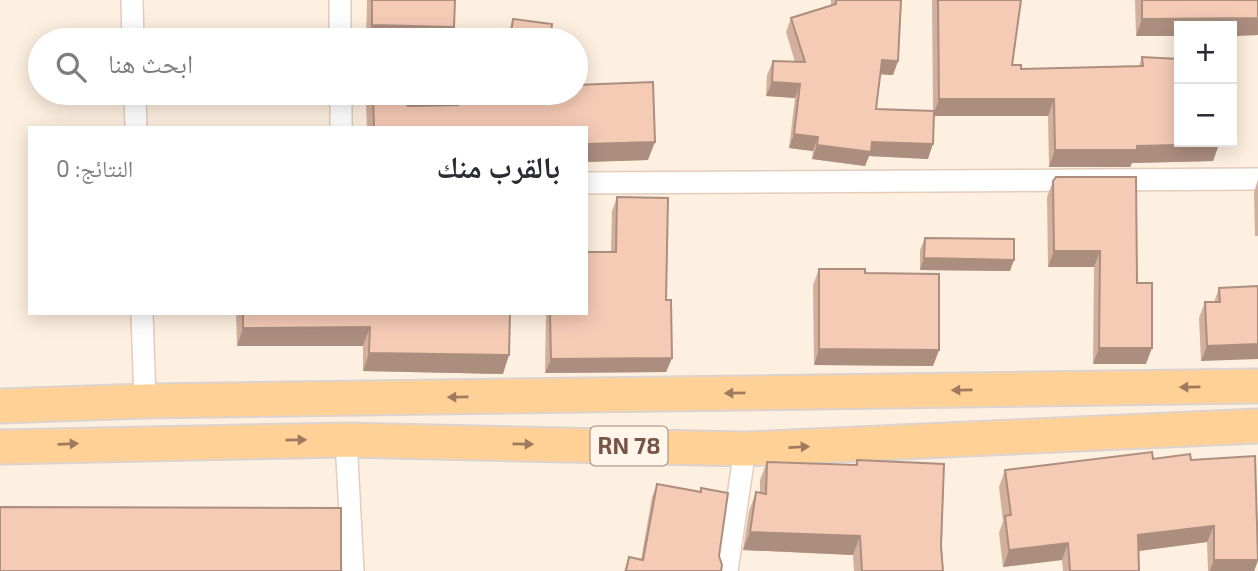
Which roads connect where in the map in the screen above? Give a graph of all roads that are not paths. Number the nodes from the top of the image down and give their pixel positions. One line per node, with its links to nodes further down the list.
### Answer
1 (132, 0): 3 (street)
2 (340, 0): 4 (street)
3 (133, 28)
4 (340, 28)
5 (135, 105): 7 (street)
6 (341, 105): 8 (street)
7 (136, 126)
8 (341, 126)
9 (1258, 179): 10 (street)
10 (588, 183)
11 (142, 315): 13 (street)
12 (1258, 386): 13 (main road, RN 78, one-way to 13)
13 (145, 401): 14 (main road, RN 78)
14 (0, 406)
15 (1258, 426): 18 (main road, RN 78, one-way to 15)
16 (346, 440): 17 (main road, RN 78, one-way to 16); 18 (main road, RN 78, one-way to 18); 19 (street)
17 (0, 447)
18 (745, 449): 20 (street)
19 (353, 571)
20 (727, 571)

